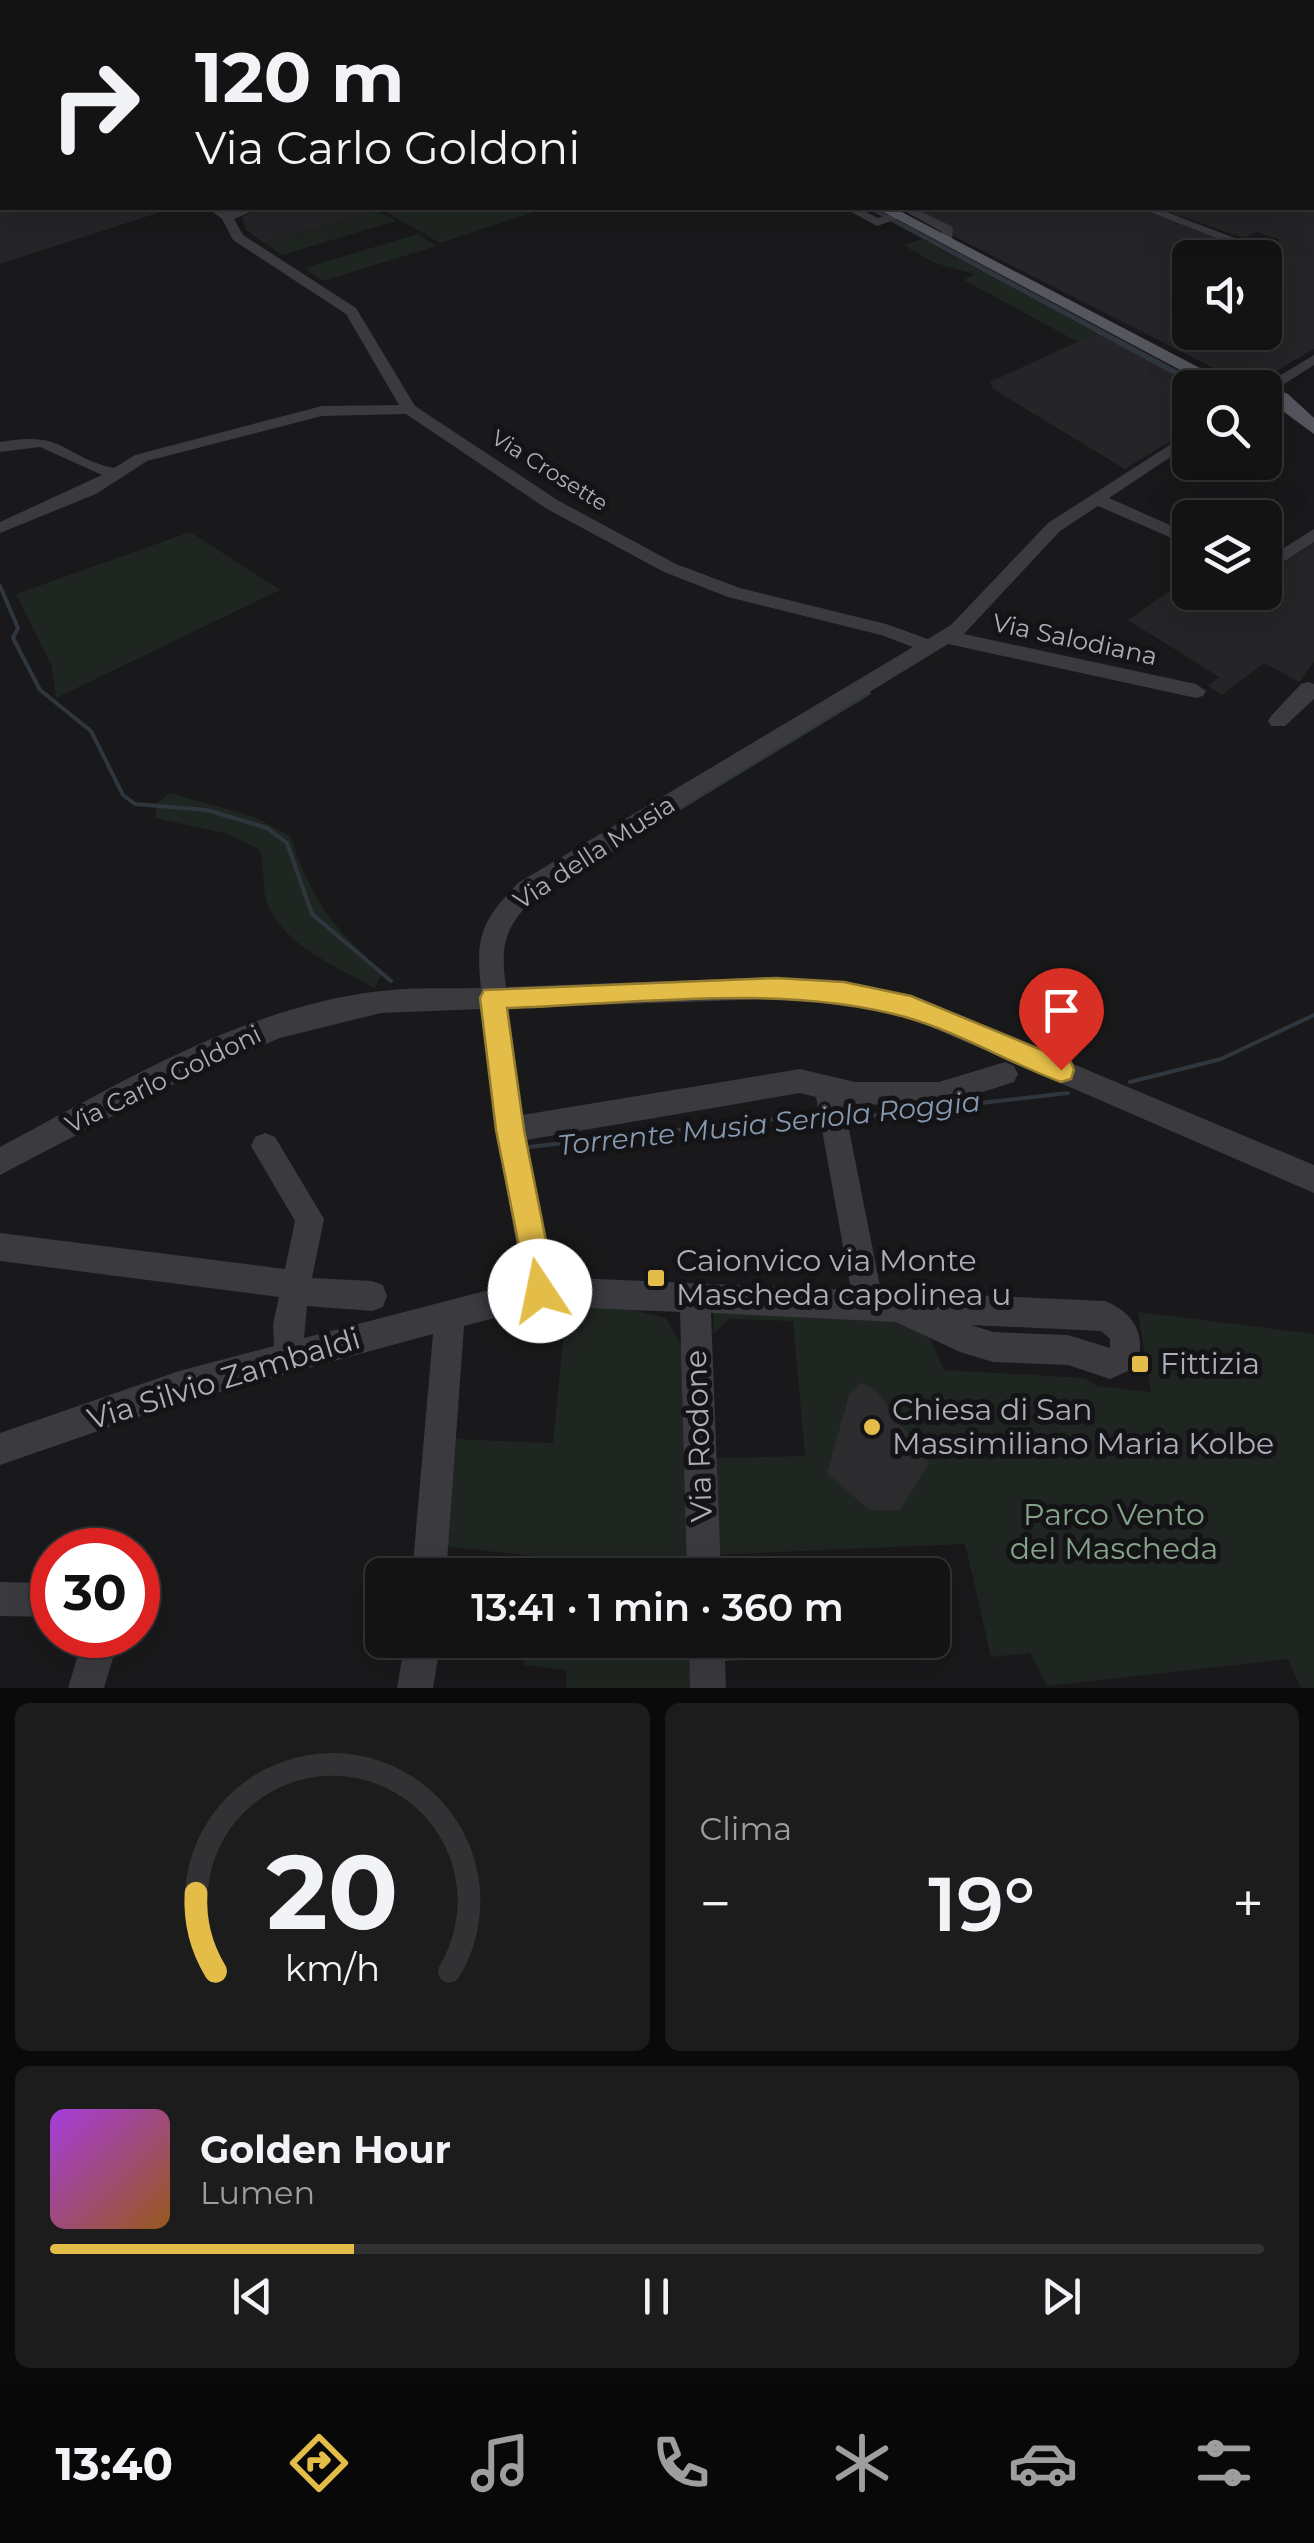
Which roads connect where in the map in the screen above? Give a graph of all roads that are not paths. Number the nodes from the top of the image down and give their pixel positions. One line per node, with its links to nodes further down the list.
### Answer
1 (864, 210): 4 (street)
2 (1151, 210): 5 (street)
3 (220, 212): 9 (street, Via Crosette)
4 (893, 214): 7 (main road)
5 (1233, 240)
6 (1314, 358): 8 (street)
7 (1195, 370)
8 (1282, 379)
9 (409, 409): 14 (street); 20 (street, Via Crosette)
10 (1282, 412): 11 (main road)
11 (1314, 431)
12 (0, 446): 14 (street)
13 (1172, 449): 15 (street, Via della Musia)
14 (114, 473): 16 (street)
15 (1096, 498): 17 (street); 20 (street, Via della Musia)
16 (0, 528)
17 (1172, 533)
18 (1314, 534): 19 (street)
19 (1282, 556)
20 (935, 641): 21 (street, Via Salodiana); 24 (street, Via della Musia)
21 (1196, 691)
22 (1311, 691): 23 (street)
23 (1278, 721)
24 (493, 998): 27 (street, Via della Musia); 29 (street, Via Carlo Goldoni); 30 (street, Via Carlo Goldoni)
25 (1005, 1074): 26 (street)
26 (828, 1090): 27 (street); 36 (street)
27 (510, 1130): 33 (street, Via della Musia)
28 (265, 1146): 32 (street)
29 (0, 1162)
30 (1314, 1180)
31 (0, 1247): 32 (street)
32 (296, 1288): 34 (street); 38 (street)
33 (540, 1291): 35 (street); 37 (street)
34 (372, 1296)
35 (695, 1297): 36 (street); 41 (street, Via Rodone)
36 (884, 1306): 36 (street)
37 (450, 1315): 38 (street, Via Silvio Zambaldi); 40 (street)
38 (290, 1356): 39 (street, Via Silvio Zambaldi)
39 (0, 1448)
40 (430, 1558)
41 (703, 1558)
42 (0, 1599): 43 (street)
43 (30, 1600)
44 (95, 1658): 47 (street)
45 (421, 1658): 48 (street)
46 (707, 1658): 49 (street)
47 (86, 1688)
48 (415, 1688)
49 (708, 1688)

